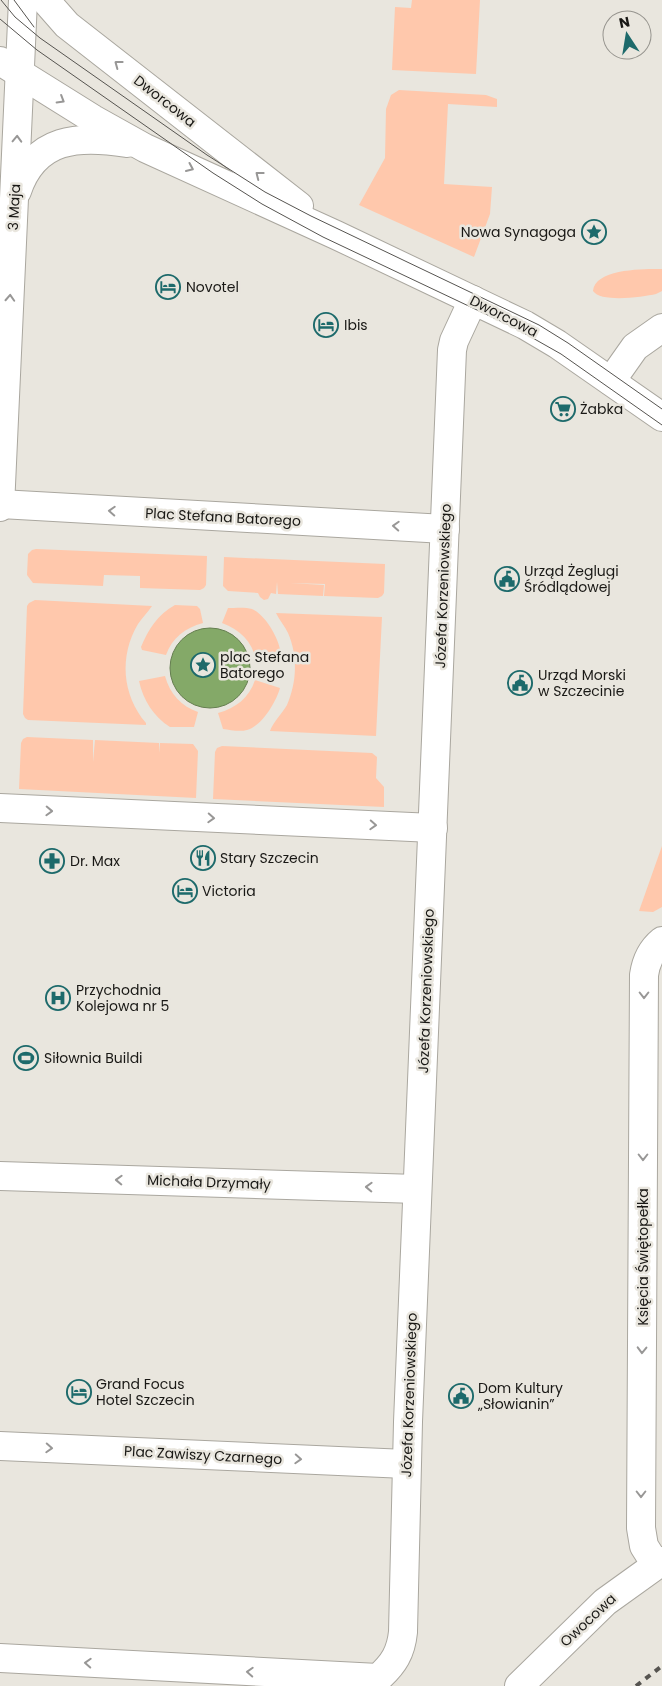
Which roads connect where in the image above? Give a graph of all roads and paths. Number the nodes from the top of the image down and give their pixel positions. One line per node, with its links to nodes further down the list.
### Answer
1 (23, 0): 3 (street, 3 Maja)
2 (45, 0): 6 (street, Dworcowa, one-way to 2)
3 (10, 68): 4 (street, Dworcowa, one-way to 4); 5 (street, 3 Maja, one-way to 3)
4 (146, 148): 5 (street); 6 (street, Dworcowa, one-way to 6)
5 (14, 205): 11 (street, 3 Maja, one-way to 5)
6 (336, 235): 7 (street, Dworcowa)
7 (473, 300): 9 (street, Dworcowa); 12 (street, Józefa Korzeniowskiego)
8 (662, 328): 9 (street)
9 (611, 381): 10 (street, Dworcowa)
10 (662, 417)
11 (0, 505): 12 (street, Plac Stefana Batorego, one-way to 11)
12 (445, 529): 14 (street, Józefa Korzeniowskiego)
13 (0, 808): 14 (street, one-way to 14)
14 (433, 828): 17 (street, Józefa Korzeniowskiego)
15 (658, 944): 20 (street, Księcia Świętopełka, one-way to 20)
16 (0, 1176): 17 (street, Michała Drzymały, one-way to 16)
17 (417, 1189): 19 (street, Józefa Korzeniowskiego)
18 (0, 1446): 19 (street, Plac Zawiszy Czarnego, one-way to 19)
19 (406, 1464): 22 (street, Józefa Korzeniowskiego)
20 (659, 1563): 23 (street, Owocowa)
21 (0, 1658): 22 (street, one-way to 21)
22 (299, 1680)
23 (519, 1686)

